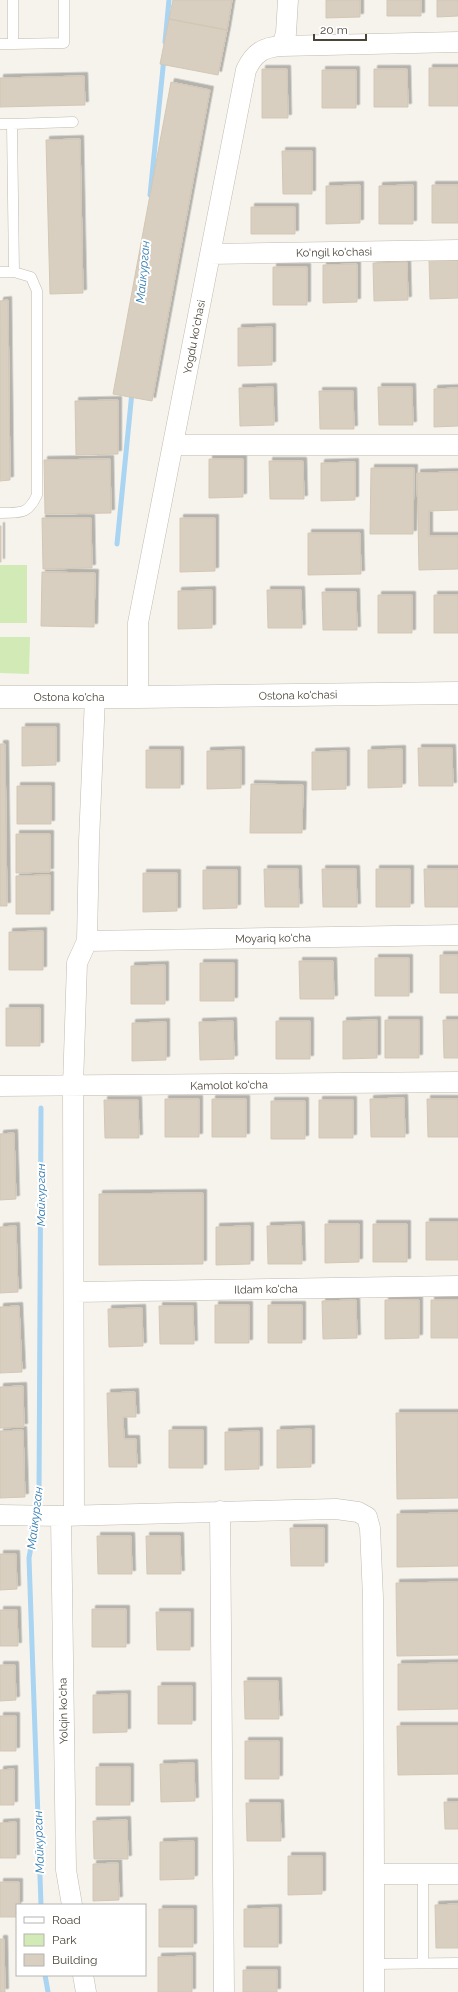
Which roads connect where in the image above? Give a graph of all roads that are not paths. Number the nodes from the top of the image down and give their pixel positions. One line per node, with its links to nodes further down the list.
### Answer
1 (13, 0): 6 (lane)
2 (64, 0): 6 (lane)
3 (288, 0): 7 (street)
4 (458, 42): 7 (street, Yogdu ko'chasi)
5 (0, 44): 6 (lane)
6 (13, 44)
7 (282, 46): 12 (street, Yogdu ko'chasi)
8 (73, 122): 10 (lane)
9 (0, 124): 10 (lane)
10 (12, 124): 14 (lane)
11 (458, 250): 12 (street, Ko'ngil ko'chasi)
12 (210, 254): 15 (street, Yogdu ko'chasi)
13 (0, 272): 14 (lane)
14 (14, 272): 17 (lane)
15 (174, 444): 16 (street); 21 (street, Yogdu ko'chasi)
16 (458, 445)
17 (0, 513)
18 (458, 693): 21 (street, Ostona ko'chasi)
19 (0, 696): 20 (street, Ostona ko'cha)
20 (95, 697): 21 (street, Ostona ko'cha); 23 (street)
21 (138, 697)
22 (458, 935): 23 (street, Moyariq ko'cha)
23 (88, 941): 26 (street, Yolqin ko'cha)
24 (458, 1082): 26 (street, Kamolot ko'cha)
25 (0, 1086): 26 (street, Kamolot ko'cha)
26 (68, 1086): 28 (street, Yolqin ko'cha)
27 (458, 1286): 28 (street, Ildam ko'cha)
28 (75, 1292): 31 (street, Yolqin ko'cha)
29 (220, 1511): 31 (street); 32 (street); 41 (street)
30 (7, 1515): 31 (street)
31 (67, 1516): 35 (street, Yolqin ko'cha)
32 (374, 1874): 33 (street); 38 (street)
33 (423, 1874): 34 (street); 36 (lane)
34 (458, 1874)
35 (72, 1904)
36 (423, 1963): 37 (lane); 38 (lane)
37 (458, 1963)
38 (374, 1964): 42 (street)
39 (83, 1976): 40 (street)
40 (86, 1992)
41 (224, 1992)
42 (374, 1992)

